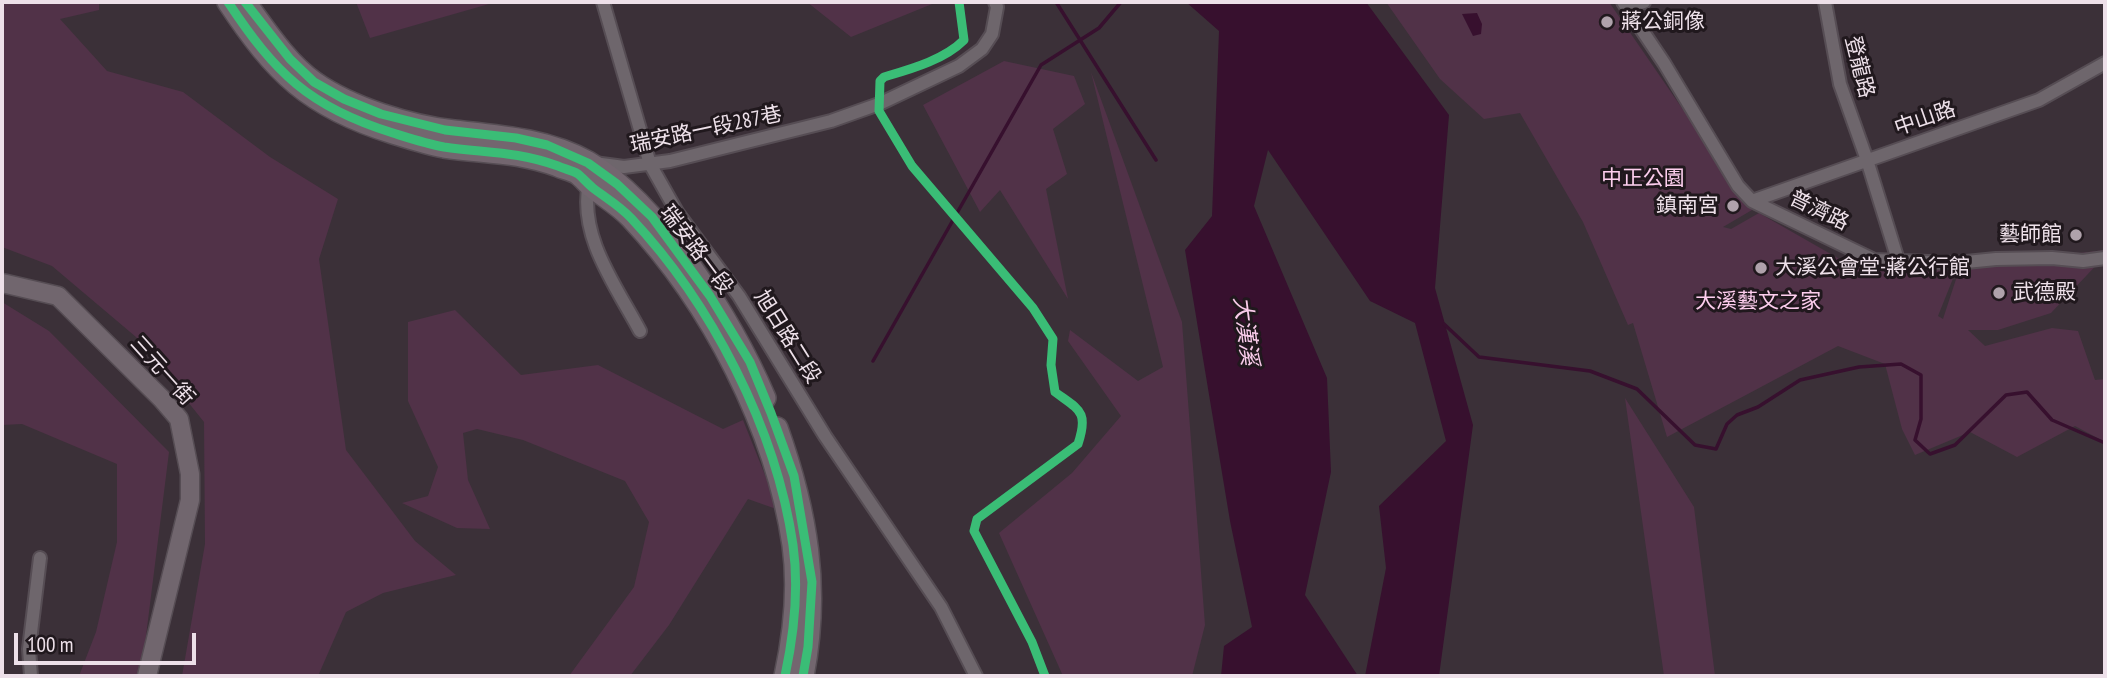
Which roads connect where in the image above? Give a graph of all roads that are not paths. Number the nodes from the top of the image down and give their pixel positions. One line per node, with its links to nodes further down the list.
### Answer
1 (228, 2): 11 (main road, 瑞安路一段)
2 (245, 2): 11 (main road, 瑞安路一段)
3 (603, 2): 10 (street, 旭日路二段)
4 (995, 2): 10 (street, 瑞安路一段287巷)
5 (1644, 2): 7 (street)
6 (1825, 2): 9 (street, 登龍路)
7 (1624, 4): 12 (street, 普濟路)
8 (2105, 63): 9 (street, 中山路)
9 (1867, 160): 12 (street, 中山路); 14 (street, 登龍路)
10 (650, 164): 11 (street, 瑞安路一段287巷); 16 (street, 旭日路二段)
11 (593, 173): 17 (main road, 瑞安路一段); 18 (street)
12 (1752, 201): 14 (street, 普濟路)
13 (2105, 258): 14 (street, 普濟路)
14 (1898, 260)
15 (2, 282): 21 (street, 三元一街)
16 (730, 283): 17 (street); 24 (street, 旭日路二段)
17 (704, 301): 22 (main road, 瑞安路一段); 23 (main road, 瑞安路一段)
18 (640, 331)
19 (40, 558): 20 (street)
20 (31, 676)
21 (147, 676)
22 (785, 676)
23 (803, 676)
24 (976, 676)

